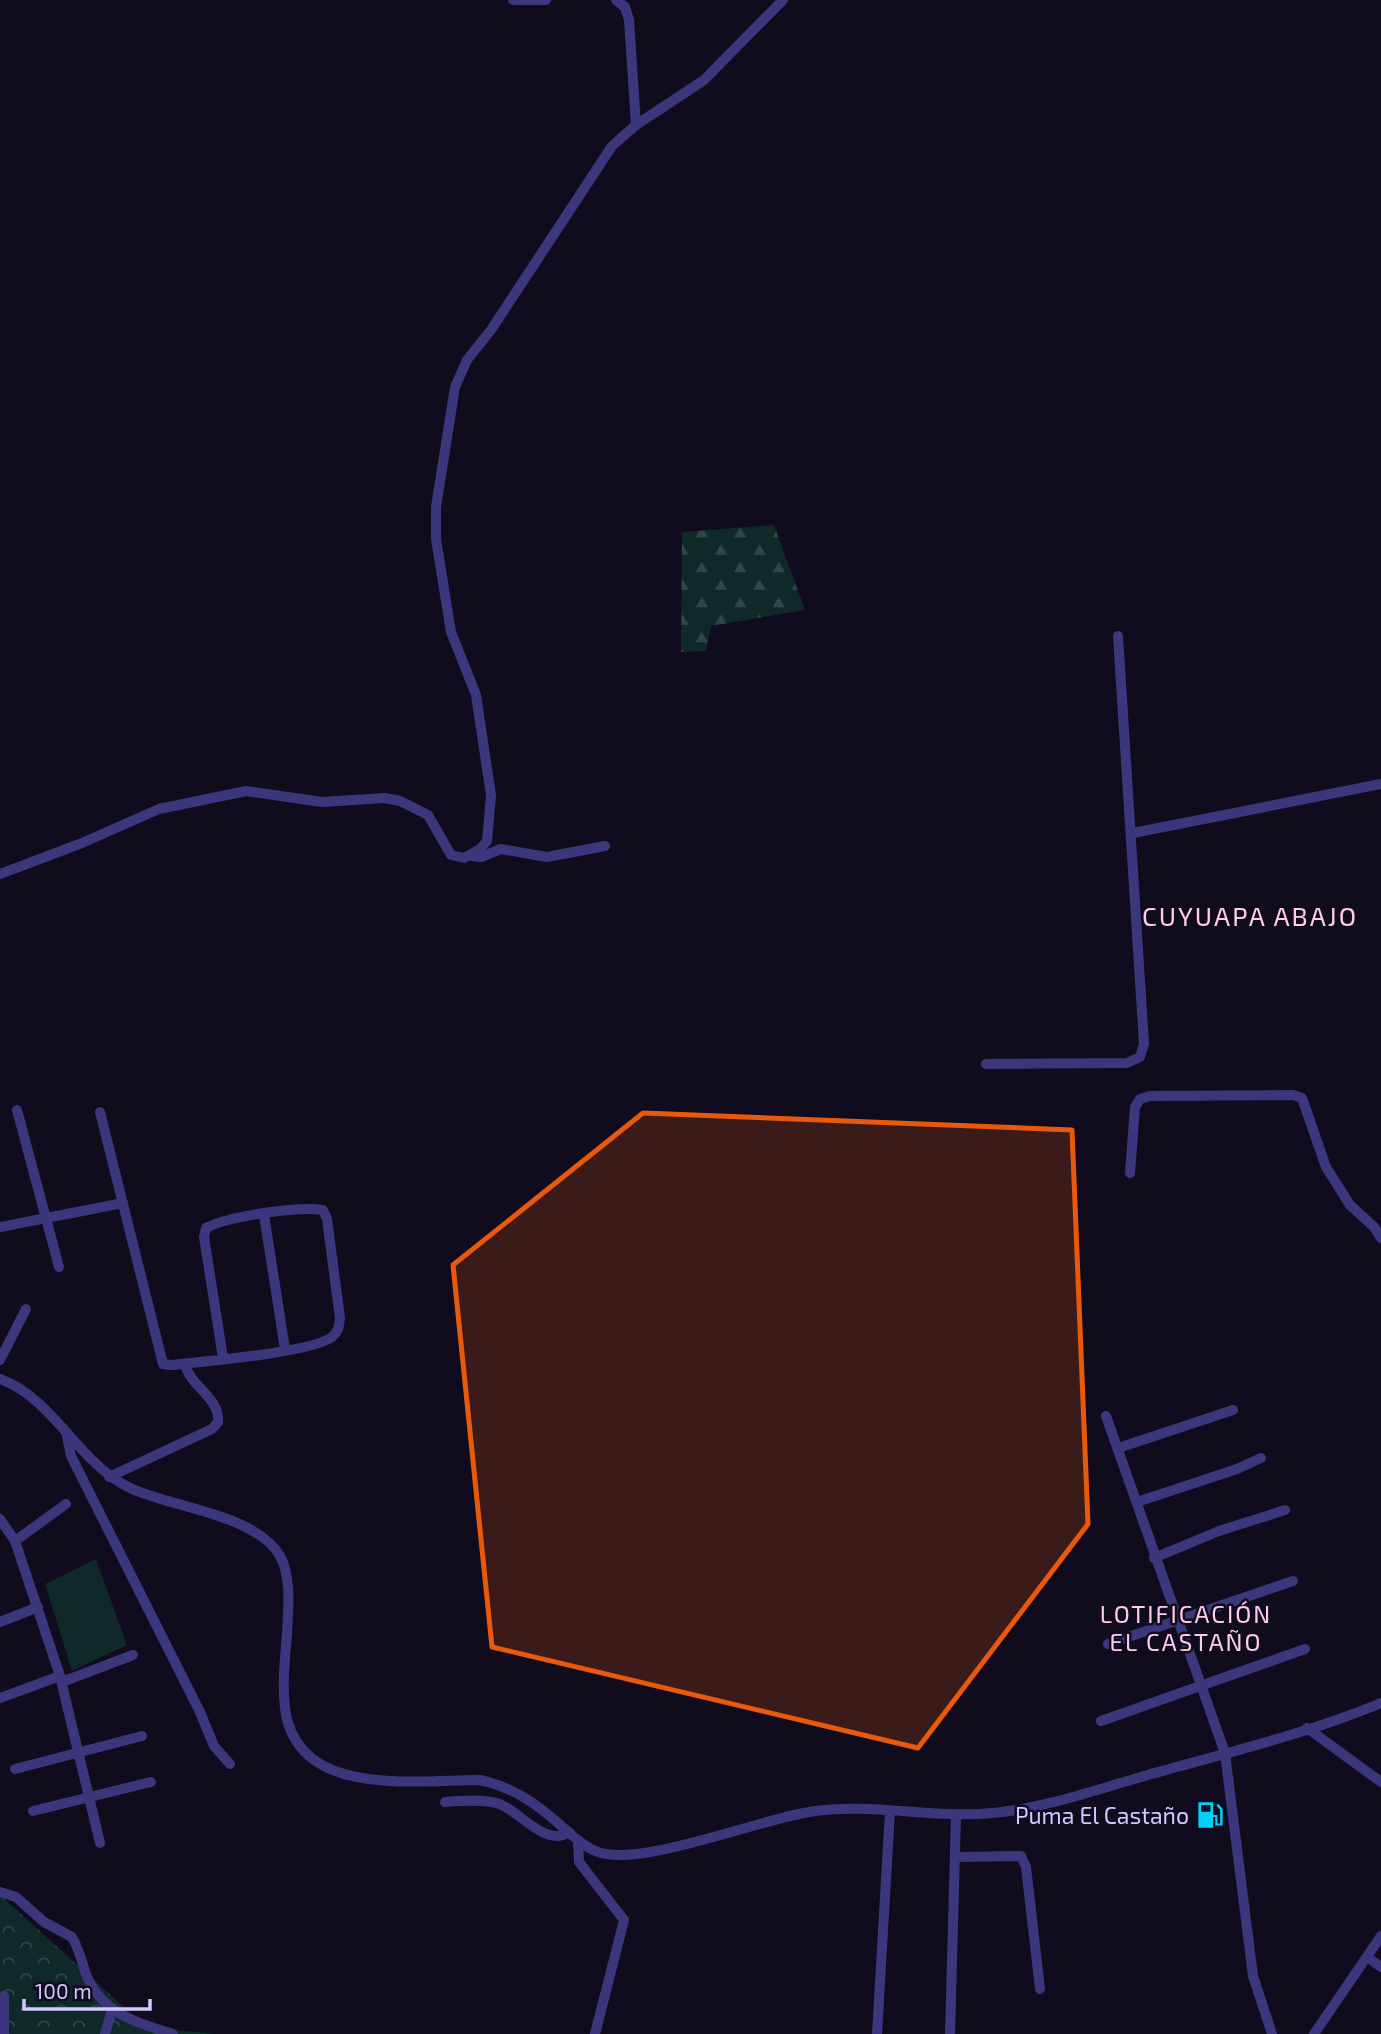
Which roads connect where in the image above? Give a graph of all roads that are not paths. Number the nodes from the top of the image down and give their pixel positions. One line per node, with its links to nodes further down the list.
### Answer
1 (513, 0): 2 (street)
2 (546, 0)
3 (616, 0): 5 (street)
4 (783, 0): 5 (street)
5 (636, 125): 10 (street)
6 (1118, 636): 8 (street)
7 (1381, 784): 8 (street)
8 (1133, 833): 12 (street)
9 (605, 846): 10 (street)
10 (471, 856): 11 (street)
11 (0, 874)
12 (986, 1064)
13 (17, 1110): 18 (street)
14 (100, 1112): 16 (street)
15 (1130, 1173): 20 (street)
16 (123, 1202): 18 (street); 26 (street)
17 (264, 1215): 23 (street); 23 (street); 24 (street)
18 (46, 1217): 19 (street); 21 (street)
19 (0, 1227)
20 (1381, 1238)
21 (59, 1267)
22 (26, 1309): 25 (street)
23 (285, 1349): 24 (street)
24 (223, 1357): 26 (street)
25 (0, 1360)
26 (186, 1364): 33 (street)
27 (0, 1379): 30 (street)
28 (1233, 1410): 31 (street)
29 (1106, 1416): 31 (street)
30 (67, 1436): 33 (street); 57 (street)
31 (1118, 1448): 34 (street)
32 (1261, 1458): 34 (street)
33 (109, 1476): 66 (street)
34 (1137, 1502): 40 (street)
35 (66, 1504): 39 (street)
36 (1285, 1510): 40 (street)
37 (0, 1519): 38 (street)
38 (4, 1532): 39 (street)
39 (15, 1541): 42 (street)
40 (1154, 1558): 43 (street)
41 (1293, 1581): 43 (street)
42 (38, 1607): 44 (street); 48 (street)
43 (1177, 1620): 45 (street); 49 (street)
44 (0, 1622)
45 (1108, 1644)
46 (1304, 1649): 49 (street)
47 (133, 1655): 48 (street)
48 (61, 1679): 50 (street); 55 (street)
49 (1202, 1684): 52 (street); 56 (street)
50 (0, 1698)
51 (1379, 1705): 53 (street)
52 (1101, 1721)
53 (1307, 1728): 56 (street); 60 (street)
54 (142, 1736): 55 (street)
55 (79, 1752): 58 (street); 61 (street)
56 (1225, 1754): 65 (street); 83 (street)
57 (230, 1764)
58 (15, 1769)
59 (151, 1782): 61 (street)
60 (1381, 1782)
61 (89, 1797): 63 (street); 68 (street)
62 (445, 1802): 66 (street)
63 (33, 1811)
64 (890, 1811): 65 (street); 67 (street); 81 (street)
65 (956, 1815): 69 (street)
66 (569, 1832): 67 (street)
67 (578, 1840): 80 (street)
68 (100, 1843)
69 (956, 1857): 74 (street); 82 (street)
70 (0, 1892): 76 (street)
71 (1381, 1936): 72 (street)
72 (1367, 1957): 73 (street); 84 (street)
73 (1381, 1967)
74 (1040, 1989)
75 (4, 1996): 77 (street)
76 (112, 2010): 78 (street); 79 (street)
77 (4, 2034)
78 (104, 2034)
79 (173, 2034)
80 (595, 2034)
81 (877, 2034)
82 (950, 2034)
83 (1272, 2034)
84 (1314, 2034)

